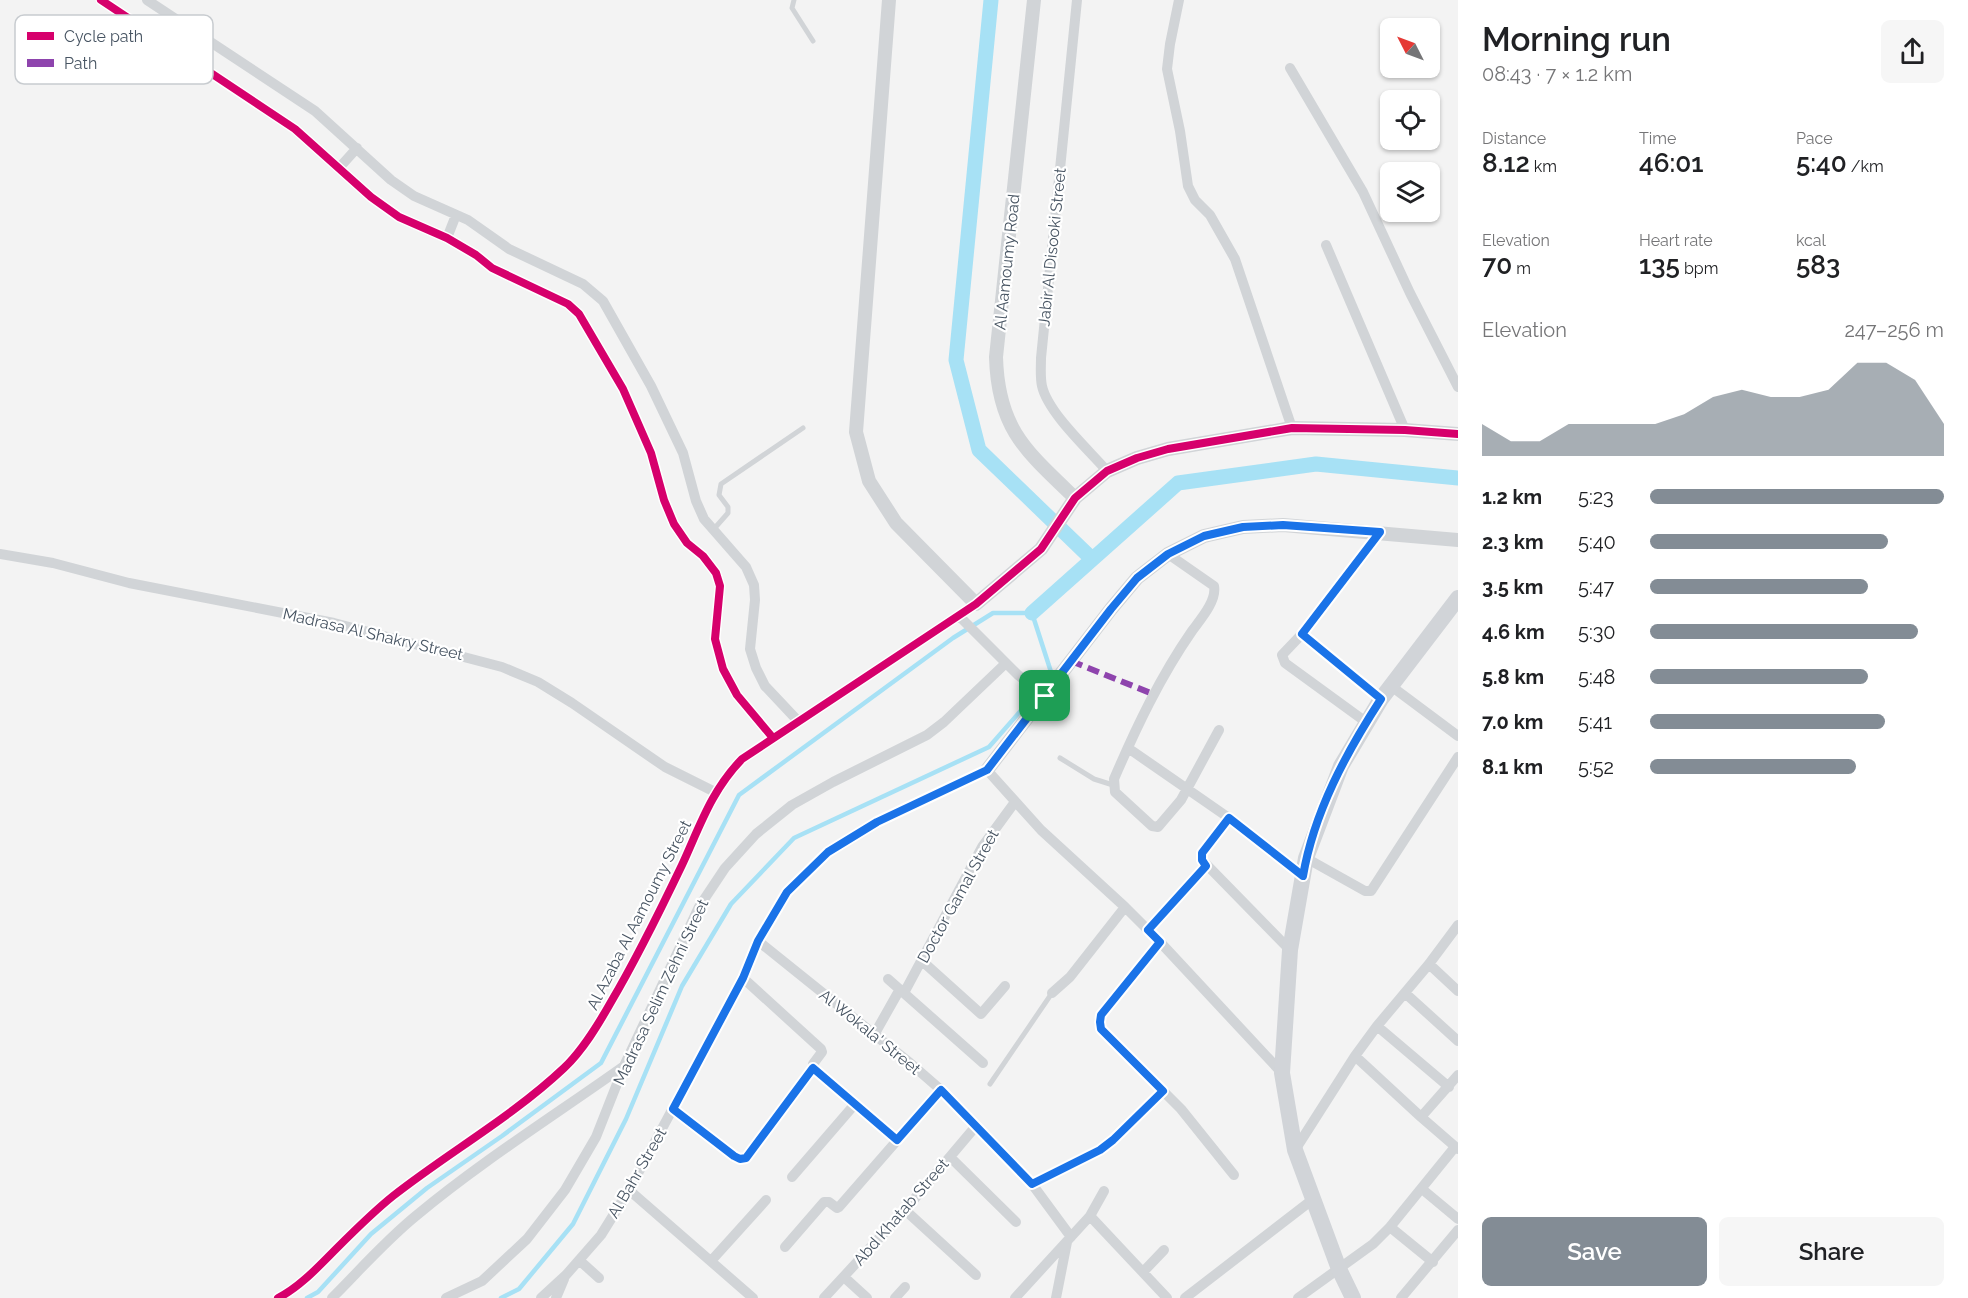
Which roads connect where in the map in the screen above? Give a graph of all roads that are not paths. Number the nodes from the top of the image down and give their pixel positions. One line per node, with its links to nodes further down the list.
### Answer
1 (101, 0): 8 (street)
2 (794, 0): 10 (lane)
3 (889, 0): 32 (street)
4 (1034, 0): 25 (street, Al Aamoumy Road)
5 (1077, 0): 24 (street, Jabir Al Disooki Street)
6 (1179, 0): 21 (street)
7 (151, 1): 9 (street)
8 (125, 15)
9 (169, 15)
10 (813, 41)
11 (213, 46): 14 (street)
12 (1290, 68): 19 (street)
13 (213, 73): 15 (street)
14 (355, 150): 15 (street); 16 (street)
15 (341, 166): 17 (street)
16 (455, 217): 17 (street); 26 (street)
17 (447, 236): 42 (street)
18 (1326, 245): 22 (street)
19 (1458, 387)
20 (803, 428): 26 (lane)
21 (1293, 428): 22 (street); 24 (street)
22 (1406, 430): 23 (street)
23 (1458, 434)
24 (1107, 471): 25 (street)
25 (1075, 498): 32 (street)
26 (712, 531): 38 (street)
27 (1380, 532): 28 (street); 30 (street); 34 (street)
28 (1458, 540)
29 (0, 554): 49 (street, Madrasa Al Shakry Street)
30 (1168, 554): 37 (street); 43 (street)
31 (1458, 598): 36 (main road)
32 (976, 604): 33 (street, Al Azaba Al Aamoumy Street)
33 (961, 617): 35 (street); 38 (street, Al Azaba Al Aamoumy Street)
34 (1302, 634): 36 (street); 39 (street)
35 (1006, 663): 37 (street); 76 (street, Madrasa Selim Zehni Street)
36 (1386, 693): 39 (main road); 41 (street)
37 (1045, 696): 46 (street)
38 (798, 721): 42 (street, Al Azaba Al Aamoumy Street)
39 (1366, 722): 52 (main road)
40 (1220, 730): 48 (street)
41 (1458, 736)
42 (773, 738): 49 (street, Al Azaba Al Aamoumy Street)
43 (1128, 748): 47 (street); 48 (street)
44 (1060, 758): 47 (lane)
45 (1458, 758): 52 (street)
46 (987, 770): 50 (street); 58 (street, Al Bahr Street)
47 (1113, 785): 48 (street)
48 (1187, 789): 51 (street)
49 (715, 792): 119 (street, Al Azaba Al Aamoumy Street)
50 (1015, 802): 55 (street); 62 (street, Doctor Gamal Street)
51 (1229, 818): 53 (street); 54 (street)
52 (1306, 858): 54 (main road)
53 (1206, 866): 57 (street); 61 (street)
54 (1303, 876): 61 (main road)
55 (1125, 908): 57 (street); 69 (street)
56 (1458, 925): 59 (street)
57 (1148, 930): 60 (street)
58 (758, 941): 64 (street, Al Bahr Street); 72 (street, Al Wokala' Street)
59 (1454, 941): 63 (street)
60 (1160, 942): 78 (street); 83 (street)
61 (1290, 950): 78 (main road)
62 (921, 960): 66 (street); 67 (street, Doctor Gamal Street)
63 (1430, 964): 68 (street); 70 (street)
64 (743, 978): 77 (street); 85 (street, Al Bahr Street)
65 (888, 979): 67 (street)
66 (1005, 986)
67 (902, 991): 72 (street, Doctor Gamal Street); 75 (street)
68 (1458, 991)
69 (1052, 993): 80 (lane)
70 (1404, 993): 71 (street); 73 (street)
71 (1377, 1026): 74 (street); 81 (street)
72 (874, 1035): 82 (street, Al Wokala' Street)
73 (1458, 1041)
74 (1355, 1056): 86 (street); 90 (street)
75 (983, 1063)
76 (624, 1066): 120 (street); 121 (street, Madrasa Selim Zehni Street)
77 (813, 1068): 84 (street); 85 (street)
78 (1282, 1073): 90 (main road)
79 (1458, 1075): 81 (street)
80 (990, 1084)
81 (1449, 1088): 86 (street)
82 (941, 1090): 87 (street, Al Wokala' Street); 88 (street)
83 (1163, 1091): 92 (street); 94 (street)
84 (855, 1104): 88 (street); 93 (street)
85 (673, 1109): 96 (street, Al Bahr Street)
86 (1421, 1118): 89 (street)
87 (976, 1126): 91 (street, Abd Khatab Street); 94 (street, Al Wokala' Street)
88 (897, 1140): 107 (street)
89 (1457, 1148): 95 (street)
90 (1295, 1150): 99 (main road)
91 (950, 1157): 100 (street, Abd Khatab Street); 103 (street)
92 (1234, 1175)
93 (792, 1178)
94 (1032, 1184): 106 (street, Al Wokala' Street)
95 (1422, 1189): 102 (street); 104 (street)
96 (629, 1190): 109 (street, Al Bahr Street); 110 (street)
97 (1104, 1191): 101 (street)
98 (766, 1200): 110 (street)
99 (1312, 1200): 112 (main road); 131 (street)
100 (905, 1210): 115 (street); 116 (street, Abd Khatab Street)
101 (1090, 1216): 106 (street); 113 (street)
102 (1458, 1219)
103 (1016, 1222)
104 (1390, 1227): 111 (street); 112 (street)
105 (1458, 1230): 111 (street)
106 (1069, 1239): 128 (street); 129 (street)
107 (785, 1247)
108 (1164, 1250): 113 (street)
109 (579, 1260): 114 (street, Al Bahr Street); 117 (street)
110 (711, 1261): 124 (street)
111 (1433, 1262): 134 (street)
112 (1339, 1269): 132 (street); 133 (main road)
113 (1143, 1272): 130 (street)
114 (566, 1275): 122 (street, Al Bahr Street); 123 (street)
115 (975, 1275)
116 (844, 1277): 125 (street, Abd Khatab Street); 126 (street)
117 (599, 1278)
118 (905, 1287): 127 (street)
119 (278, 1298)
120 (332, 1298)
121 (446, 1298)
122 (541, 1298)
123 (556, 1298)
124 (753, 1298)
125 (824, 1298)
126 (867, 1298)
127 (895, 1298)
128 (1015, 1298)
129 (1056, 1298)
130 (1167, 1298)
131 (1185, 1298)
132 (1298, 1298)
133 (1353, 1298)
134 (1401, 1298)

